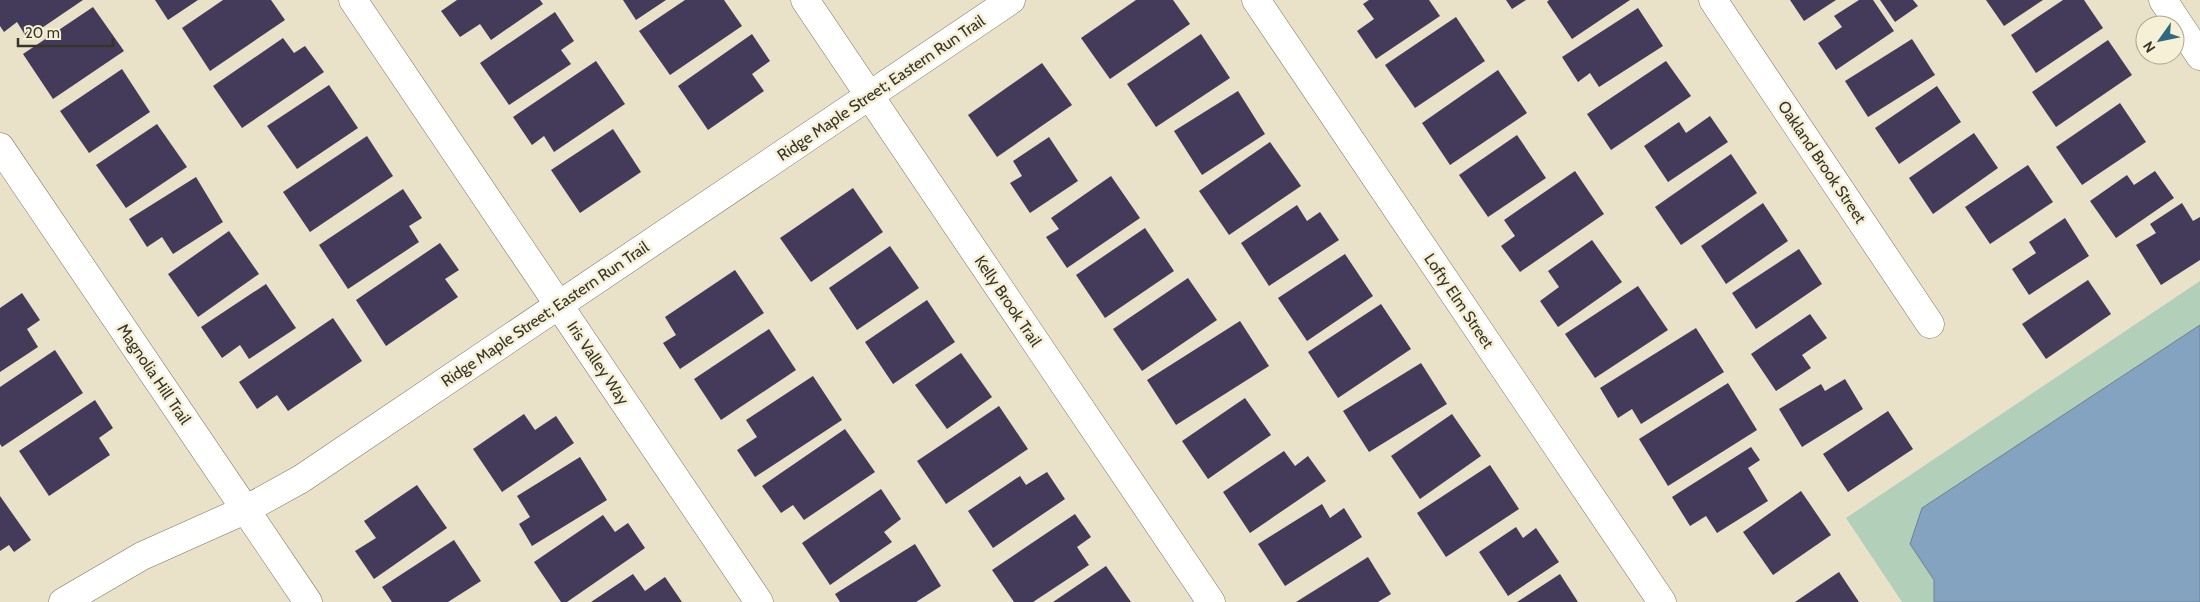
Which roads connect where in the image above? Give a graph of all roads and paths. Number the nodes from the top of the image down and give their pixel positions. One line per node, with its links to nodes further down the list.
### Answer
1 (353, 0): 10 (street, Iris Valley Way)
2 (805, 0): 8 (street, Kelly Brook Trail)
3 (1011, 0): 8 (street, Ridge Maple Street; Eastern Run Trail)
4 (1256, 0): 17 (street, Lofty Elm Street)
5 (1713, 0): 11 (street, Oakland Brook Street)
6 (2162, 0): 7 (street)
7 (2200, 56)
8 (870, 96): 10 (street, Ridge Maple Street; Eastern Run Trail); 16 (street, Kelly Brook Trail)
9 (0, 147): 12 (street, Magnolia Hill Trail)
10 (559, 305): 12 (street, Ridge Maple Street; Eastern Run Trail); 15 (street, Iris Valley Way)
11 (1930, 324)
12 (246, 510): 13 (street, Ridge Maple Street; Eastern Run Trail); 14 (street, Magnolia Hill Trail)
13 (63, 602)
14 (308, 602)
15 (759, 602)
16 (1211, 602)
17 (1662, 602)

